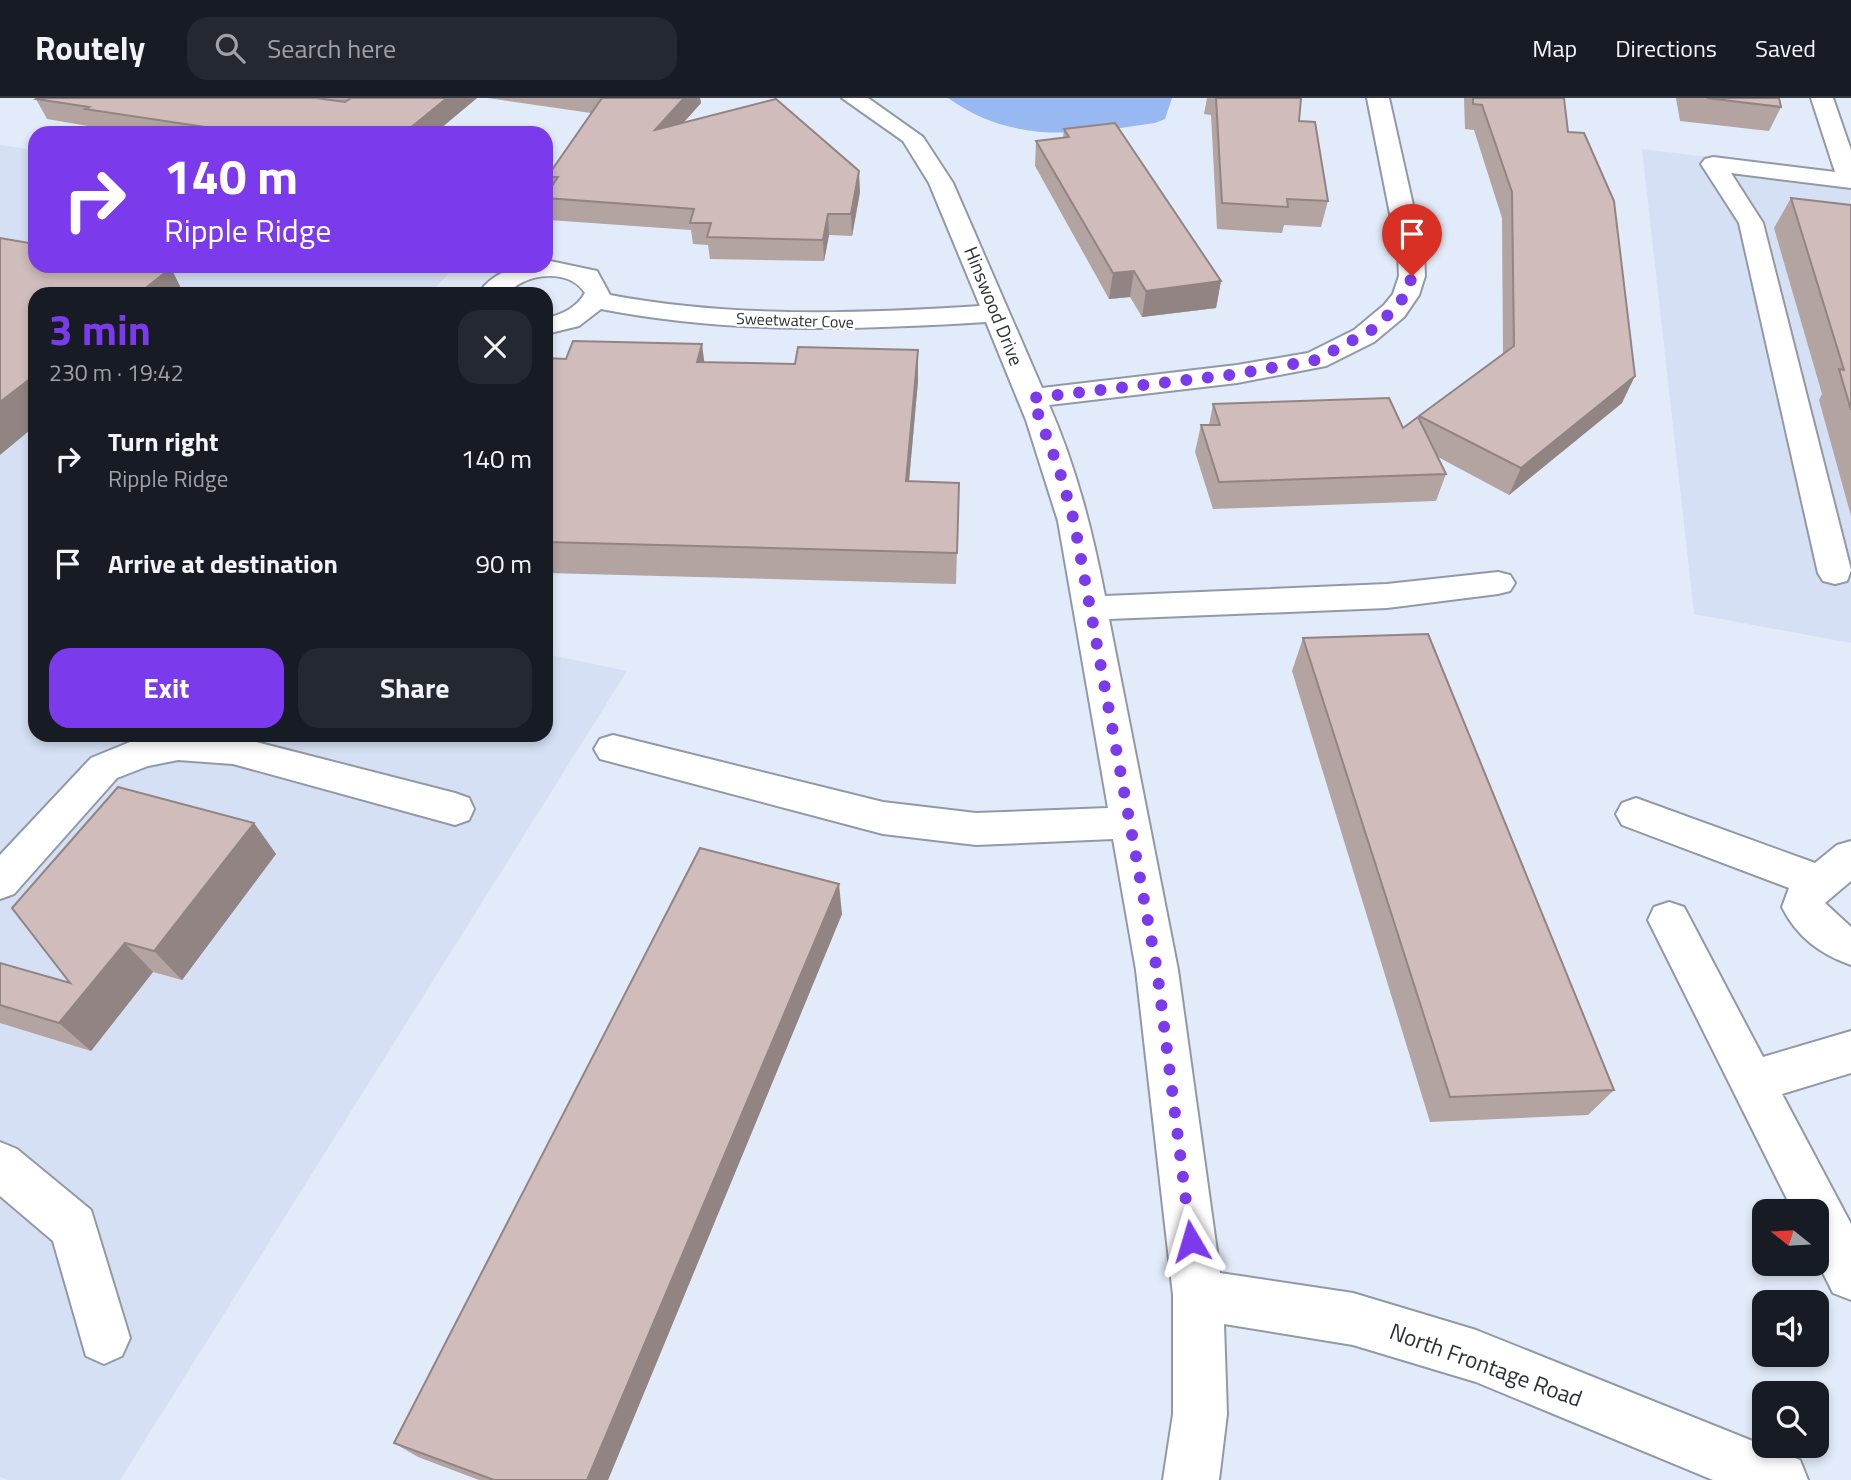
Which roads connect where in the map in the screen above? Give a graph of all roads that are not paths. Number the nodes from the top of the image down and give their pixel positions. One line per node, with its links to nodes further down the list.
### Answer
1 (853, 98): 9 (street, Hinswood Drive)
2 (1378, 98): 11 (street)
3 (1822, 98): 4 (street)
4 (1851, 181): 12 (street)
5 (553, 268): 8 (street)
6 (526, 273): 7 (street)
7 (500, 287)
8 (595, 300): 9 (street, Sweetwater Cove); 10 (street)
9 (997, 313): 11 (street, Hinswood Drive)
10 (553, 324)
11 (1032, 398): 14 (street, Hinswood Drive)
12 (1835, 573)
13 (1498, 583): 14 (street)
14 (1090, 608): 18 (street, Hinswood Drive)
15 (613, 749): 18 (street)
16 (455, 809): 20 (street)
17 (1636, 814): 21 (street)
18 (1129, 822): 28 (street, Hinswood Drive)
19 (1851, 857): 21 (street)
20 (0, 882)
21 (1820, 882): 23 (street)
22 (1669, 920): 25 (street)
23 (1851, 947)
24 (1851, 1052): 25 (street)
25 (1754, 1081): 27 (street)
26 (0, 1165): 29 (street)
27 (1851, 1275)
28 (1198, 1295): 30 (street); 31 (street, North Frontage Road)
29 (104, 1338)
30 (1191, 1480)
31 (1780, 1480)

